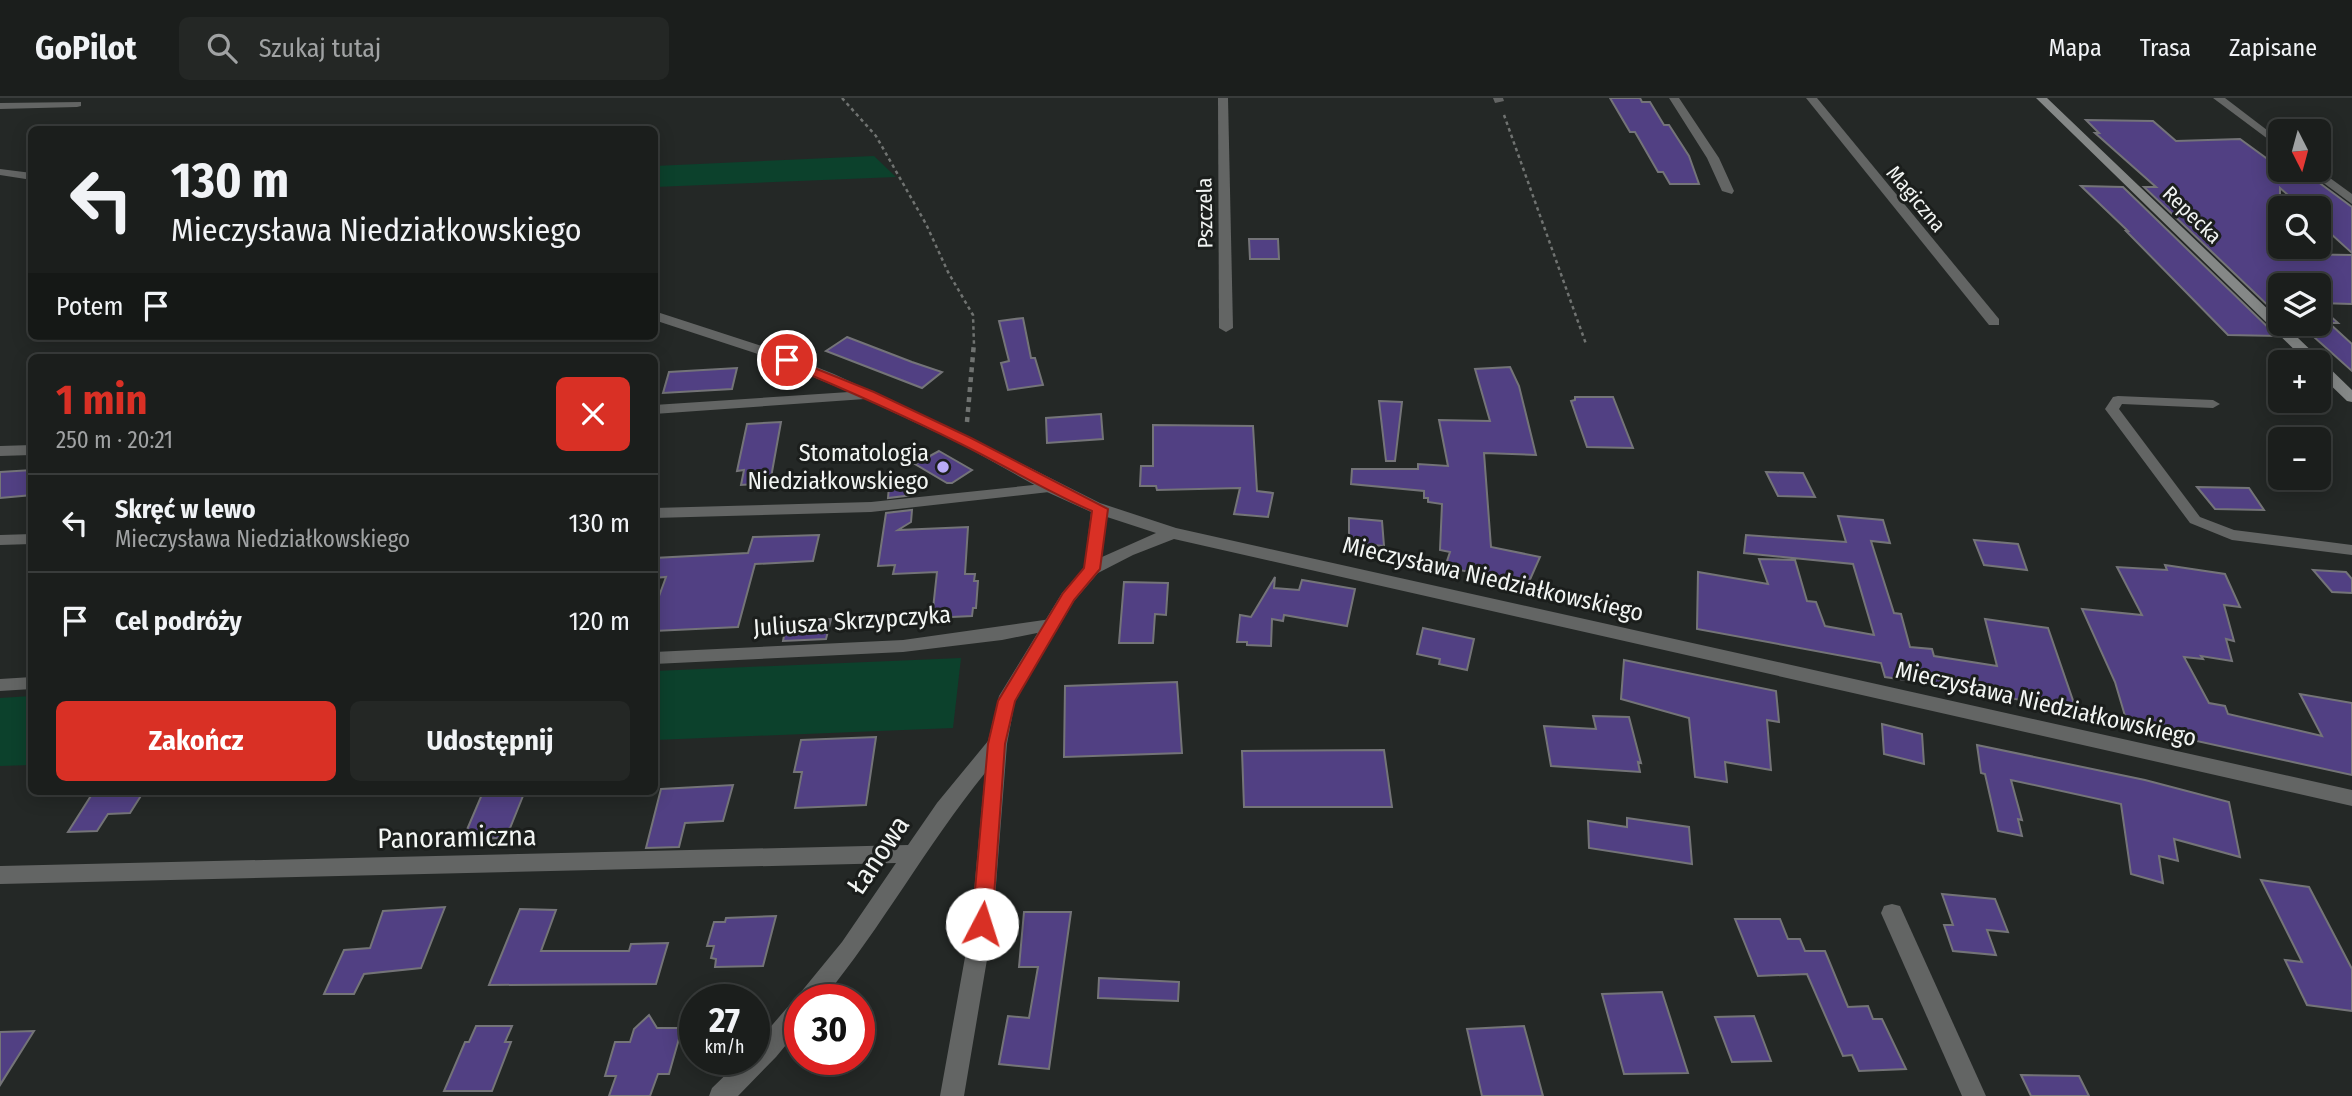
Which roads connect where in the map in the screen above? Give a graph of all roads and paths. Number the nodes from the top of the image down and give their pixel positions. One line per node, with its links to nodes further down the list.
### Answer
1 (842, 98): 26 (path)
2 (1223, 98): 18 (street, Pszczela)
3 (1674, 98): 14 (street)
4 (1811, 98): 17 (street, Magiczna)
5 (2041, 98): 20 (street, Repecka)
6 (2218, 98): 10 (street)
7 (1498, 99): 19 (path)
8 (77, 104): 9 (street)
9 (0, 106)
10 (2268, 136)
11 (0, 172): 12 (street)
12 (28, 176)
13 (2328, 182): 15 (street)
14 (1728, 191)
15 (2352, 200)
16 (658, 316): 22 (street, Mieczysława Niedziałkowskiego)
17 (1994, 322)
18 (1226, 328)
19 (1586, 344)
20 (2303, 350)
21 (2331, 378): 23 (street)
22 (869, 395): 25 (street); 26 (street, Mieczysława Niedziałkowskiego)
23 (2352, 398)
24 (2213, 404): 35 (lane)
25 (658, 410)
26 (966, 441): 29 (street, Mieczysława Niedziałkowskiego)
27 (28, 450): 28 (street)
28 (0, 451)
29 (1053, 488): 30 (street, Mieczysława Niedziałkowskiego); 31 (lane)
30 (1100, 509): 32 (street, Mieczysława Niedziałkowskiego); 36 (street)
31 (658, 513)
32 (1173, 533): 36 (street); 42 (street, Mieczysława Niedziałkowskiego)
33 (28, 539): 34 (lane)
34 (0, 540)
35 (2352, 551)
36 (1092, 569): 37 (street)
37 (1051, 625): 38 (lane, Juliusza Skrzypczyka); 41 (street)
38 (658, 658)
39 (28, 683): 40 (lane)
40 (0, 685)
41 (996, 744): 43 (street, Łanowa); 49 (street)
42 (2352, 797)
43 (915, 854): 44 (street, Panoramiczna); 46 (street, Łanowa)
44 (0, 875)
45 (1892, 912): 50 (street)
46 (820, 984)
47 (784, 1030): 48 (street)
48 (721, 1096)
49 (952, 1096)
50 (1974, 1096)

